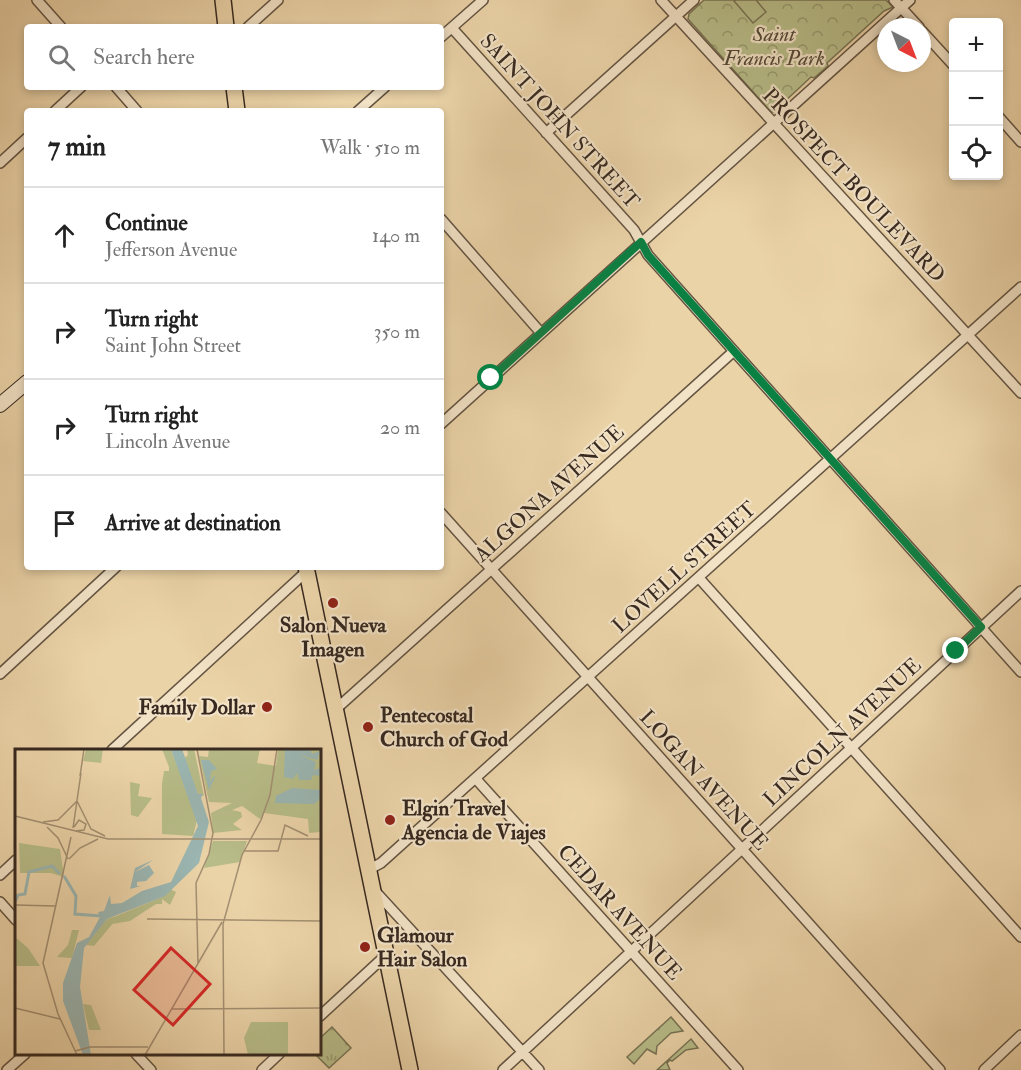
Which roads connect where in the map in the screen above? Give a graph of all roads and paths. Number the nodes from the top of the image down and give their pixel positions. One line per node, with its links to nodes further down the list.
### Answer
1 (37, 0): 12 (street)
2 (223, 0): 13 (main road)
3 (278, 0): 14 (street)
4 (483, 0): 15 (street)
5 (661, 0): 10 (street, PROSPECT BOULEVARD)
6 (694, 0): 10 (street)
7 (894, 0): 9 (street)
8 (910, 0): 9 (street)
9 (902, 8): 11 (street); 28 (street)
10 (676, 16): 28 (street, PROSPECT BOULEVARD); 29 (street)
11 (911, 18)
12 (59, 24)
13 (226, 24)
14 (251, 24)
15 (452, 28): 16 (street); 29 (street, SAINT JOHN STREET)
16 (444, 35)
17 (931, 41): 18 (street)
18 (949, 61)
19 (78, 90): 23 (street)
20 (119, 90): 24 (street)
21 (234, 90): 25 (main road)
22 (382, 90): 26 (street)
23 (58, 108)
24 (134, 108)
25 (237, 108)
26 (361, 108)
27 (1003, 121): 31 (street)
28 (772, 124): 34 (street); 37 (street, PROSPECT BOULEVARD)
29 (546, 133): 34 (street, SAINT JOHN STREET)
30 (24, 141): 32 (street)
31 (1021, 141)
32 (0, 163)
33 (444, 222): 36 (street)
34 (641, 242): 36 (street); 38 (street, SAINT JOHN STREET)
35 (1021, 287): 37 (street, LOVELL STREET)
36 (541, 333): 42 (street)
37 (968, 334): 40 (street, PROSPECT BOULEVARD); 43 (street, LOVELL STREET)
38 (735, 351): 43 (street, SAINT JOHN STREET); 45 (street, ALGONA AVENUE)
39 (24, 385): 41 (main road)
40 (1021, 393)
41 (0, 405)
42 (444, 421)
43 (831, 458): 49 (street, LOVELL STREET); 51 (street, SAINT JOHN STREET)
44 (444, 516): 45 (street, LOGAN AVENUE)
45 (492, 569): 54 (street, LOGAN AVENUE); 55 (street, ALGONA AVENUE)
46 (113, 570): 53 (street)
47 (306, 570): 56 (street)
48 (307, 570): 55 (main road)
49 (699, 578): 54 (street, LOVELL STREET); 57 (street)
50 (1021, 591): 51 (street, LINCOLN AVENUE)
51 (981, 627): 52 (street, SAINT JOHN STREET); 57 (street, LINCOLN AVENUE)
52 (1021, 672)
53 (0, 674)
54 (588, 678): 58 (street, LOVELL STREET); 59 (street, LOGAN AVENUE)
55 (335, 710): 61 (main road)
56 (113, 749)
57 (850, 749): 59 (street, LINCOLN AVENUE); 66 (street)
58 (476, 779): 61 (street, LOVELL STREET); 67 (street, CEDAR AVENUE)
59 (742, 849): 67 (street, LINCOLN AVENUE); 82 (street, LOGAN AVENUE)
60 (15, 861): 62 (street)
61 (368, 870): 63 (main road)
62 (0, 875)
63 (371, 887): 68 (main road); 71 (street)
64 (0, 902): 65 (street)
65 (15, 919)
66 (1021, 937)
67 (630, 951): 71 (street, LINCOLN AVENUE); 81 (street, CEDAR AVENUE)
68 (385, 956): 69 (street); 78 (main road)
69 (321, 1015)
70 (1021, 1035): 83 (street)
71 (523, 1052): 79 (street, LINCOLN AVENUE); 80 (street)
72 (23, 1055): 75 (street)
73 (138, 1055): 76 (street)
74 (277, 1055): 77 (street)
75 (7, 1070)
76 (151, 1070)
77 (262, 1070)
78 (410, 1070)
79 (503, 1070)
80 (539, 1070)
81 (738, 1070)
82 (940, 1070)
83 (984, 1070)

